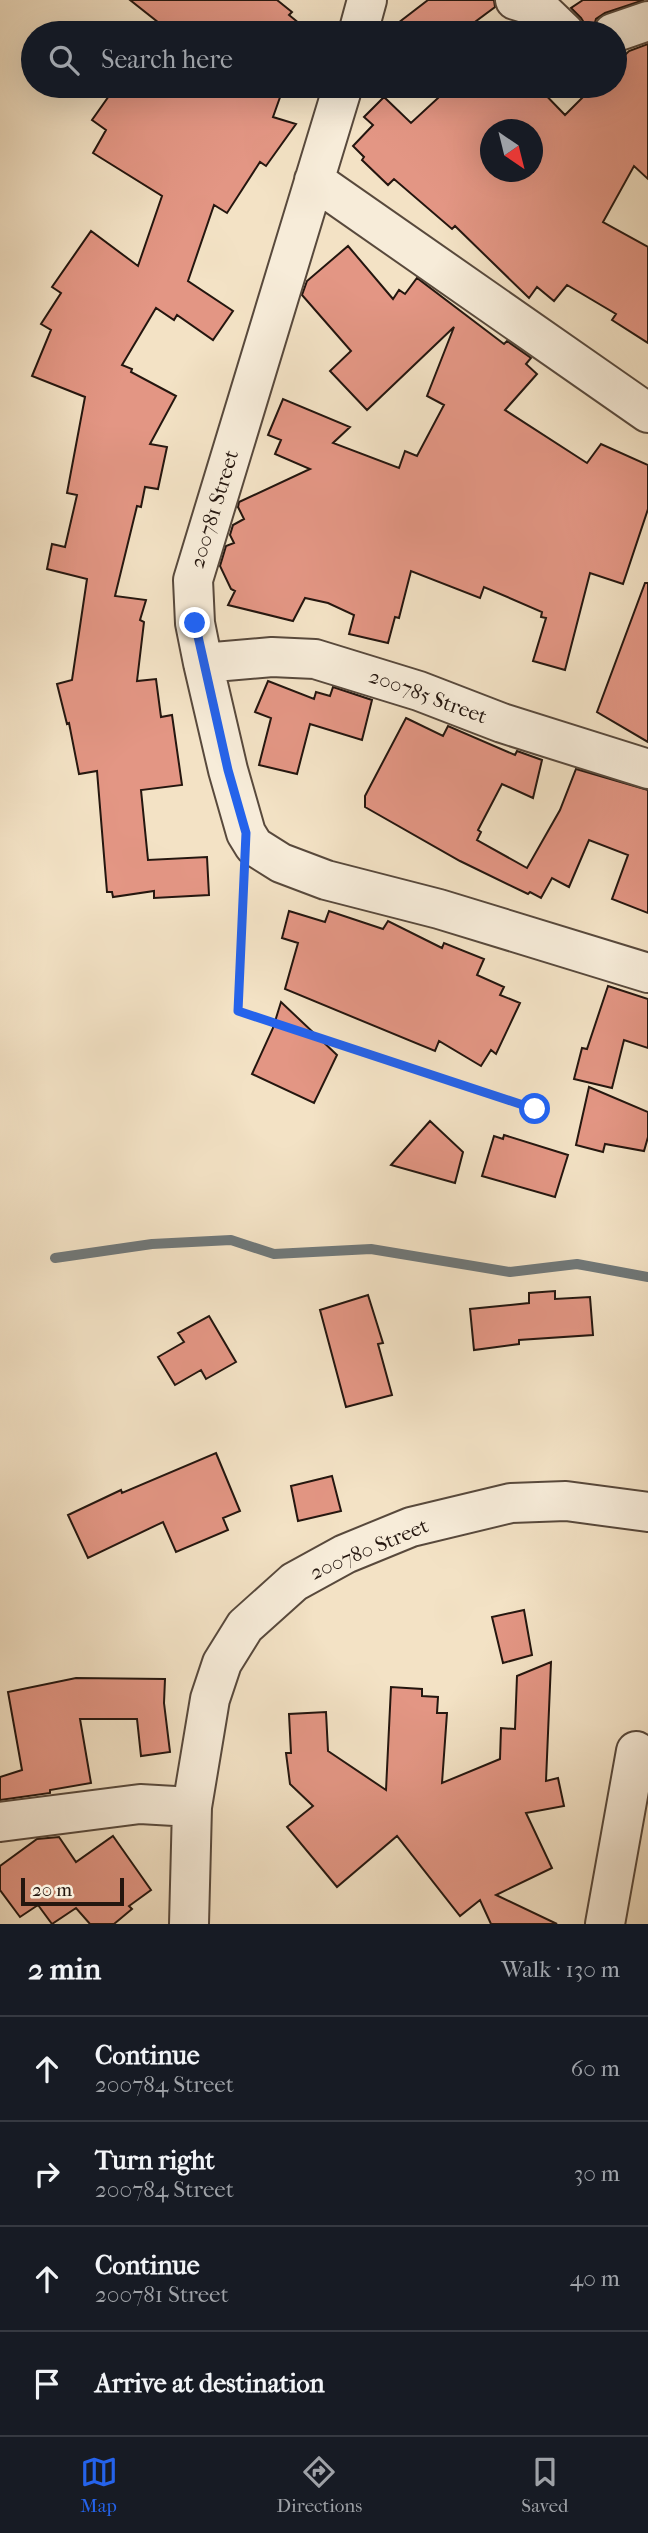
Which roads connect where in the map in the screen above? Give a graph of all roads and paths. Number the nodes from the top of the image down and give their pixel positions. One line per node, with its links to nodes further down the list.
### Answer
1 (367, 0): 3 (street)
2 (516, 0): 4 (street)
3 (361, 21)
4 (553, 21)
5 (648, 21): 6 (street)
6 (627, 28)
7 (339, 98): 8 (street, 200781 Street)
8 (314, 180): 9 (street); 10 (street, 200781 Street)
9 (648, 412)
10 (203, 663): 11 (street, 200785 Street); 12 (street, 200781 Street)
11 (648, 769)
12 (246, 833): 13 (street); 14 (path)
13 (648, 973)
14 (535, 1109)
15 (648, 1512): 17 (street, 200780 Street)
16 (636, 1751): 20 (street)
17 (191, 1807): 18 (street); 19 (street, 200780 Street)
18 (0, 1822)
19 (189, 1924)
20 (605, 1924)

